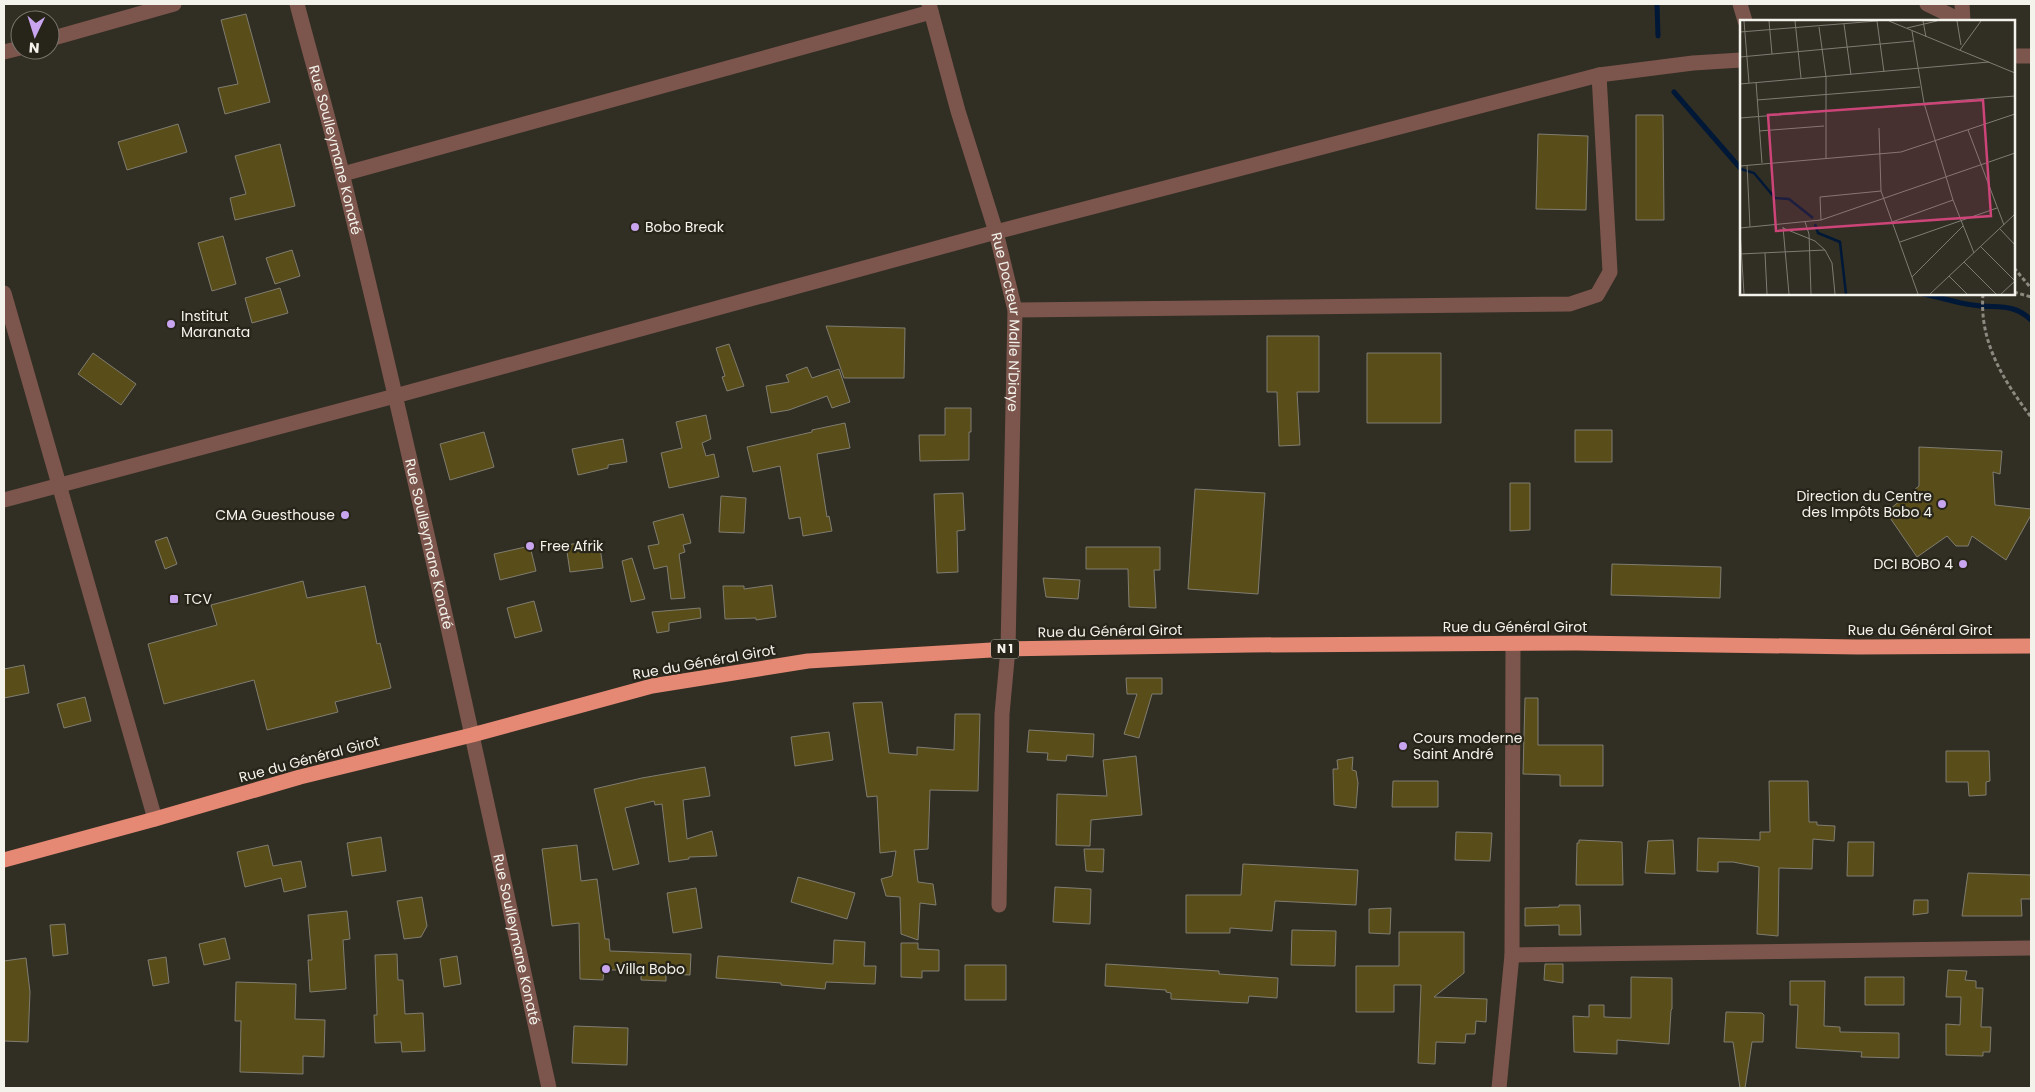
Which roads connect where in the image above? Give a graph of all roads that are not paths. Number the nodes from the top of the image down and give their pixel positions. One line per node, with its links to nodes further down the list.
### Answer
1 (174, 4): 10 (street)
2 (297, 4): 15 (street, Rue Soulleymane Konaté)
3 (1740, 4): 7 (street)
4 (1928, 4): 8 (street)
5 (1962, 4): 9 (street)
6 (930, 8): 15 (street); 16 (street, Rue Docteur Malle N'Diaye)
7 (1745, 20)
8 (1960, 20)
9 (1962, 20)
10 (60, 36)
11 (2015, 56): 12 (street)
12 (2031, 56)
13 (1740, 60): 14 (street)
14 (1599, 75): 16 (street); 18 (street)
15 (343, 174): 19 (street, Rue Soulleymane Konaté)
16 (996, 232): 18 (street, Rue Docteur Malle N'Diaye); 19 (street)
17 (4, 293): 20 (street)
18 (1015, 310): 24 (street, Rue Docteur Malle N'Diaye)
19 (394, 396): 20 (street); 25 (street, Rue Soulleymane Konaté)
20 (58, 485): 21 (street); 26 (street)
21 (4, 500)
22 (1513, 644): 23 (highway, Rue du Général Girot / N 1); 24 (highway, Rue du Général Girot / N 1); 30 (street)
23 (2031, 646)
24 (1008, 649): 25 (highway, Rue du Général Girot / N 1); 28 (street, Rue Docteur Malle N'Diaye)
25 (472, 735): 26 (highway, Rue du Général Girot / N 1); 31 (street, Rue Soulleymane Konaté)
26 (155, 819): 27 (highway, Rue du Général Girot / N 1)
27 (4, 860)
28 (999, 905)
29 (2031, 948): 30 (street)
30 (1512, 954): 32 (street)
31 (549, 1088)
32 (1499, 1088)

